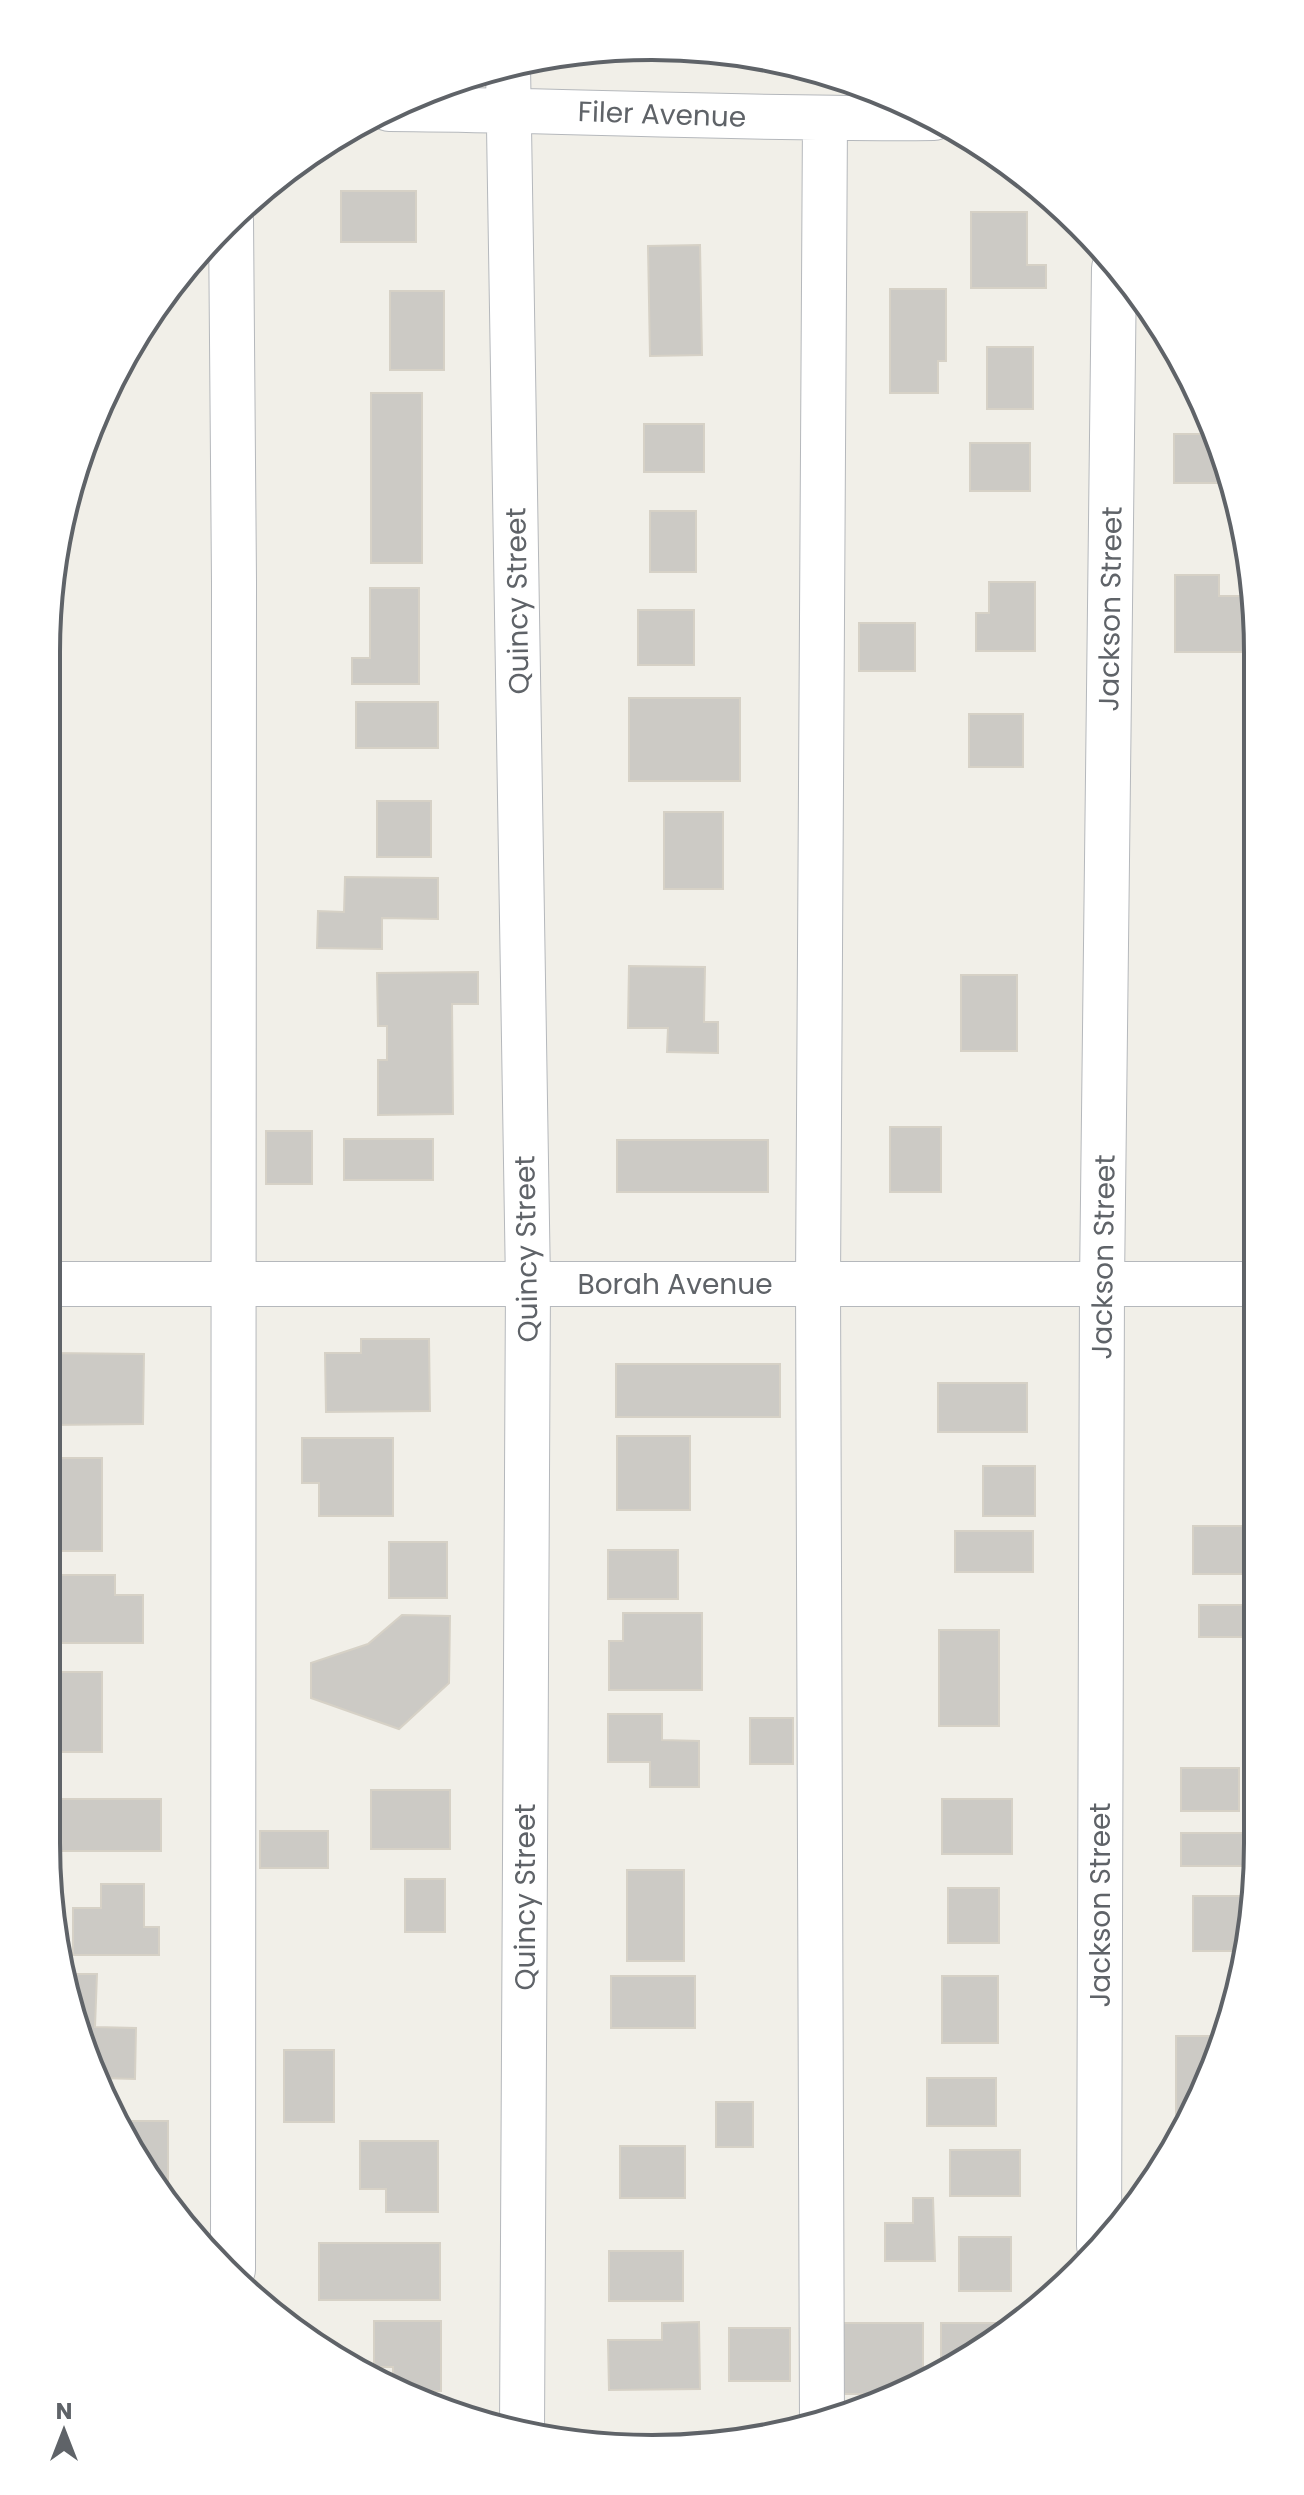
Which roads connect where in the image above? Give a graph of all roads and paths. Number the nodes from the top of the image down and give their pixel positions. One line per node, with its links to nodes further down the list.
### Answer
1 (508, 78): 3 (street, Quincy Street)
2 (416, 109): 3 (street, Filer Avenue)
3 (509, 109): 5 (street, Filer Avenue); 10 (street, Quincy Street)
4 (908, 118): 5 (street, Filer Avenue)
5 (825, 119): 11 (street)
6 (231, 235): 9 (street)
7 (1114, 282): 12 (street, Jackson Street)
8 (60, 1284): 9 (street, Borah Avenue)
9 (233, 1284): 10 (street, Borah Avenue); 15 (street)
10 (528, 1284): 11 (street, Borah Avenue); 17 (street, Quincy Street)
11 (818, 1284): 12 (street, Borah Avenue); 16 (street)
12 (1102, 1284): 13 (street, Borah Avenue); 14 (street, Jackson Street)
13 (1244, 1284)
14 (1099, 2231)
15 (233, 2262)
16 (822, 2410)
17 (522, 2420)

